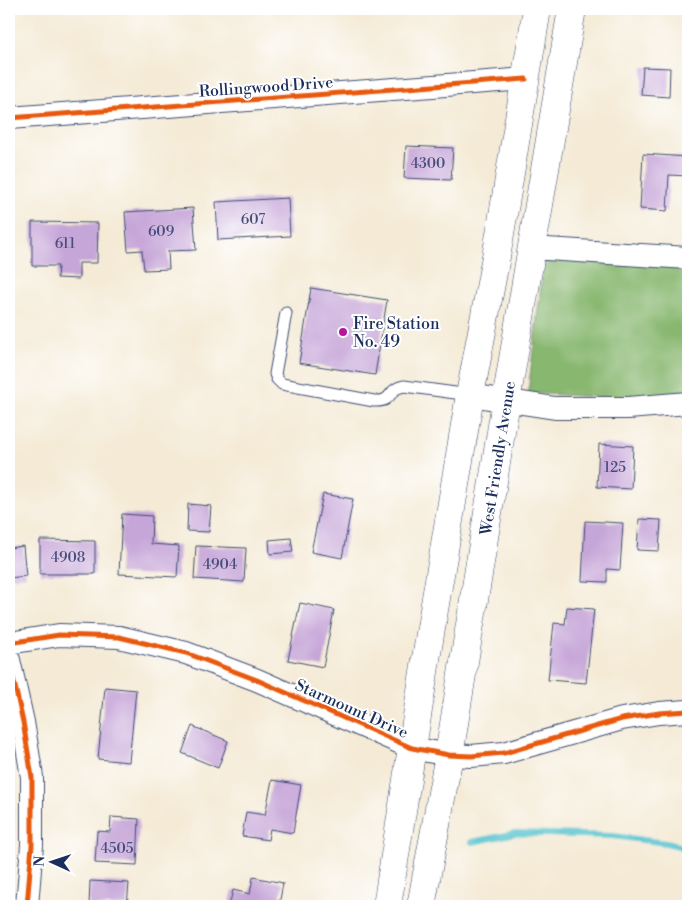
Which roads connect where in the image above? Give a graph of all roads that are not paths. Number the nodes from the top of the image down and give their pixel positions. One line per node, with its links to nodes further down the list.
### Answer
1 (537, 9): 3 (main road)
2 (572, 9): 5 (main road, West Friendly Avenue)
3 (526, 79): 4 (street, Rollingwood Drive); 8 (main road)
4 (9, 118)
5 (532, 248): 6 (street); 9 (main road, West Friendly Avenue)
6 (688, 258)
7 (286, 313): 8 (lane)
8 (470, 395): 9 (street); 14 (main road)
9 (506, 401): 10 (street); 15 (main road, West Friendly Avenue)
10 (688, 403)
11 (9, 642): 14 (street, Starmount Drive)
12 (9, 660): 16 (street)
13 (688, 711): 15 (street, Starmount Drive)
14 (412, 748): 15 (street, Starmount Drive); 17 (main road)
15 (449, 755): 18 (main road, West Friendly Avenue)
16 (27, 906)
17 (387, 906)
18 (421, 906)

